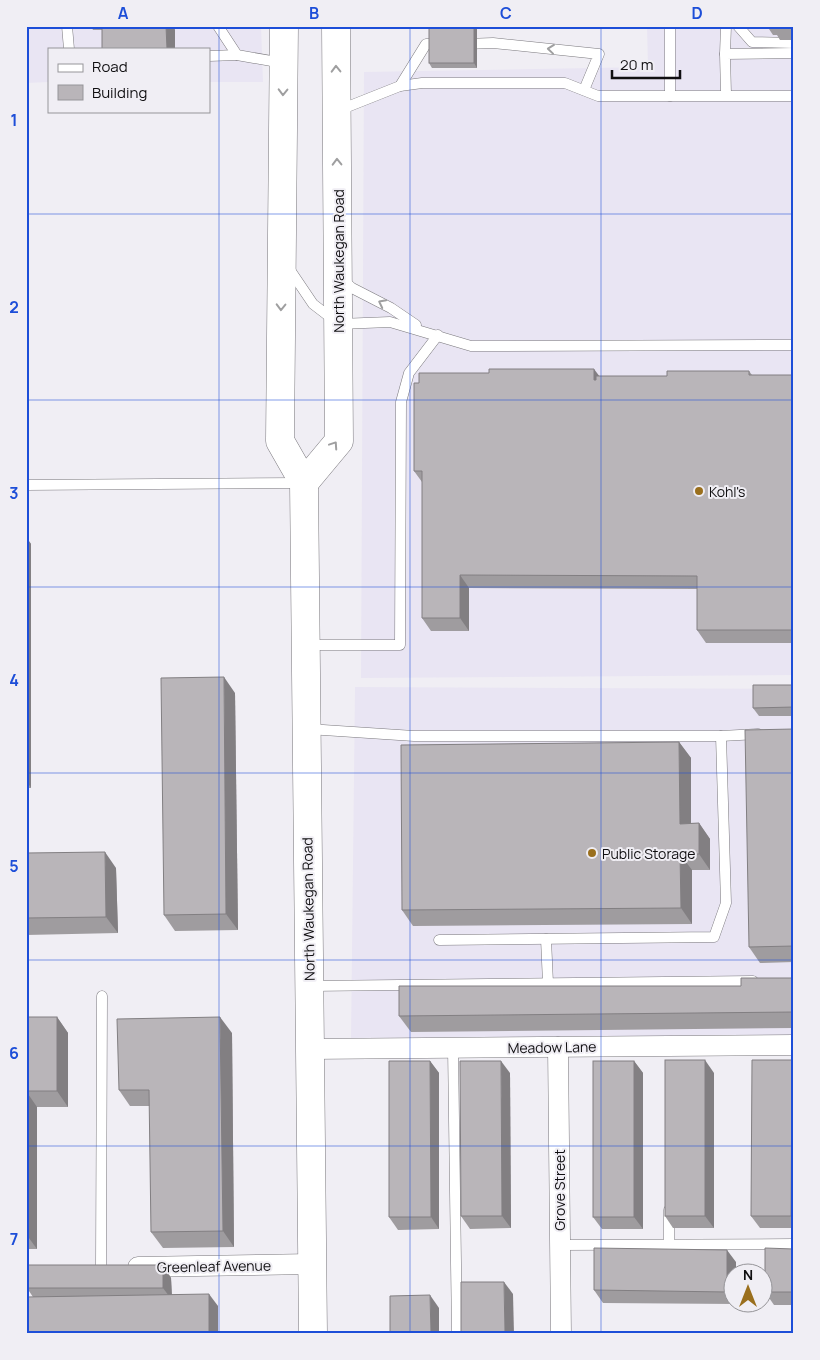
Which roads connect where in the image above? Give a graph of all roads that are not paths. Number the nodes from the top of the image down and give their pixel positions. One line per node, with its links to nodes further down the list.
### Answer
1 (67, 26): 9 (lane)
2 (218, 26): 12 (lane)
3 (284, 26): 14 (main road, North Waukegan Road)
4 (336, 26): 20 (main road, North Waukegan Road, one-way to 4)
5 (670, 26): 18 (lane)
6 (726, 26): 11 (lane)
7 (738, 26): 8 (lane)
8 (794, 43)
9 (69, 48)
10 (794, 53): 11 (lane)
11 (725, 54): 17 (lane)
12 (237, 55): 13 (lane); 14 (lane)
13 (210, 56)
14 (284, 64): 21 (main road, North Waukegan Road, one-way to 21)
15 (400, 86): 16 (lane); 16 (lane, one-way to 15); 20 (lane)
16 (584, 90): 18 (lane)
17 (726, 94): 18 (lane); 19 (lane)
18 (670, 96)
19 (794, 96)
20 (337, 111): 22 (main road, North Waukegan Road, one-way to 20)
21 (281, 258): 23 (lane); 27 (main road, North Waukegan Road, one-way to 27)
22 (338, 276): 23 (main road, North Waukegan Road); 24 (lane, one-way to 22)
23 (338, 324): 24 (lane); 27 (main road, North Waukegan Road, one-way to 23)
24 (423, 330): 25 (lane)
25 (438, 335): 26 (lane); 29 (lane)
26 (794, 345)
27 (304, 483): 28 (lane); 29 (main road, North Waukegan Road)
28 (26, 484)
29 (307, 645): 30 (main road, North Waukegan Road)
30 (307, 729): 32 (lane); 37 (main road, North Waukegan Road)
31 (766, 734): 32 (lane)
32 (721, 736): 33 (lane)
33 (546, 939): 34 (lane); 36 (lane)
34 (439, 940)
35 (764, 981): 36 (lane)
36 (548, 983): 37 (lane)
37 (309, 986): 42 (main road, North Waukegan Road)
38 (102, 996): 48 (lane)
39 (794, 1045): 40 (street, Meadow Lane)
40 (558, 1047): 41 (street, Meadow Lane); 45 (street, Grove Street)
41 (453, 1048): 42 (street, Meadow Lane); 50 (lane)
42 (310, 1049): 47 (main road, North Waukegan Road)
43 (669, 1195): 46 (lane)
44 (794, 1244): 46 (lane)
45 (560, 1245): 46 (lane); 51 (street, Grove Street)
46 (669, 1245)
47 (312, 1264): 48 (street, Greenleaf Avenue); 49 (main road, North Waukegan Road)
48 (91, 1268)
49 (313, 1334)
50 (457, 1334)
51 (560, 1334)

